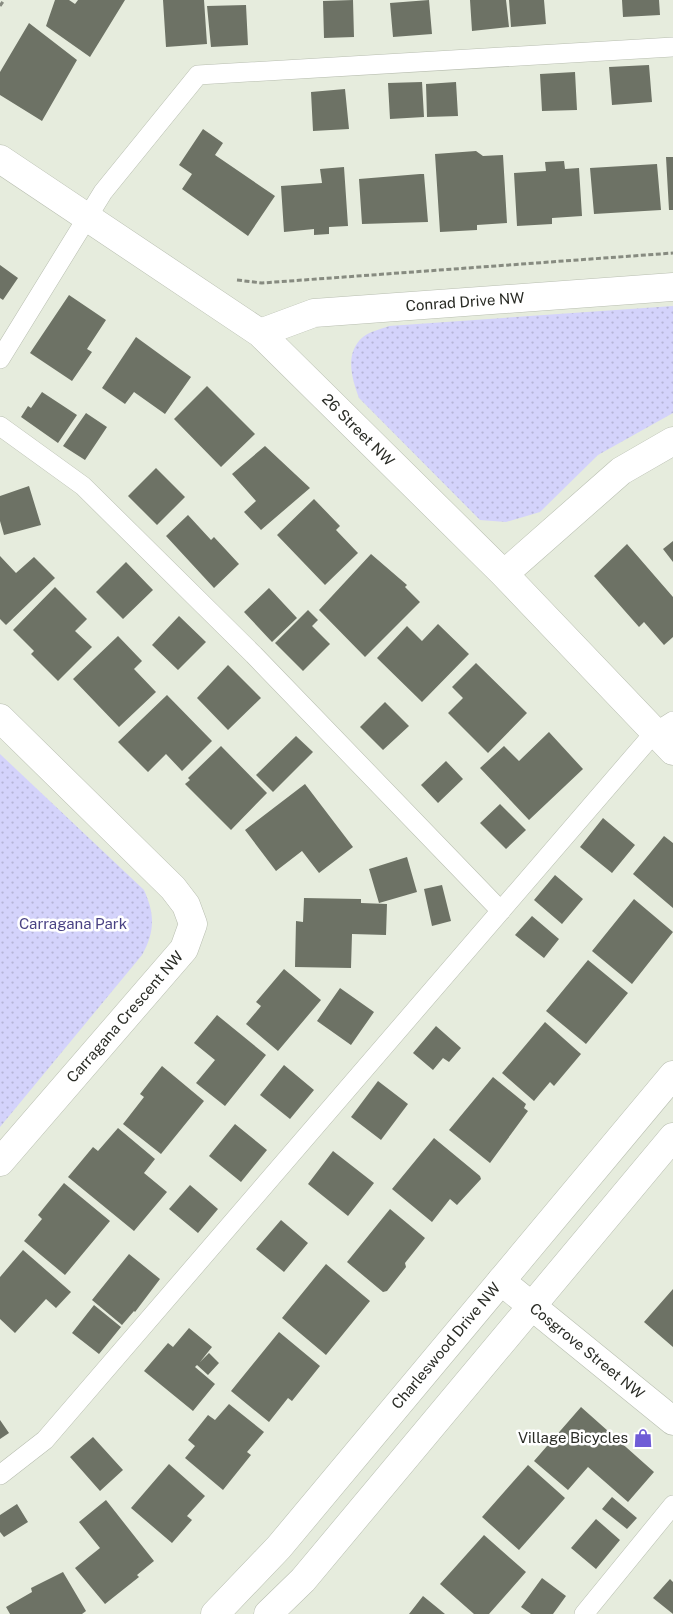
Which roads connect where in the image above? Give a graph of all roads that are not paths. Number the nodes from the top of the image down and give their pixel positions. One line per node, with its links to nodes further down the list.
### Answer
1 (673, 47): 3 (lane)
2 (0, 159): 3 (street, 26 Street NW)
3 (88, 218): 5 (street, 26 Street NW); 6 (lane)
4 (673, 287): 5 (street, Conrad Drive NW)
5 (260, 333): 9 (street, 26 Street NW)
6 (0, 359)
7 (0, 426): 12 (lane)
8 (673, 441): 9 (street)
9 (504, 574): 11 (street, 26 Street NW)
10 (0, 718): 15 (street, Carragana Crescent NW)
11 (667, 735): 12 (lane)
12 (501, 911): 19 (lane)
13 (673, 1074): 16 (street, Charleswood Drive NW)
14 (673, 1137): 17 (street)
15 (0, 1162)
16 (500, 1281): 17 (street, Cosgrove Street NW); 21 (street, Charleswood Drive NW)
17 (532, 1307): 18 (street, Cosgrove Street NW); 22 (street)
18 (673, 1421)
19 (0, 1475)
20 (673, 1505): 23 (lane)
21 (215, 1614)
22 (268, 1614)
23 (584, 1614)

